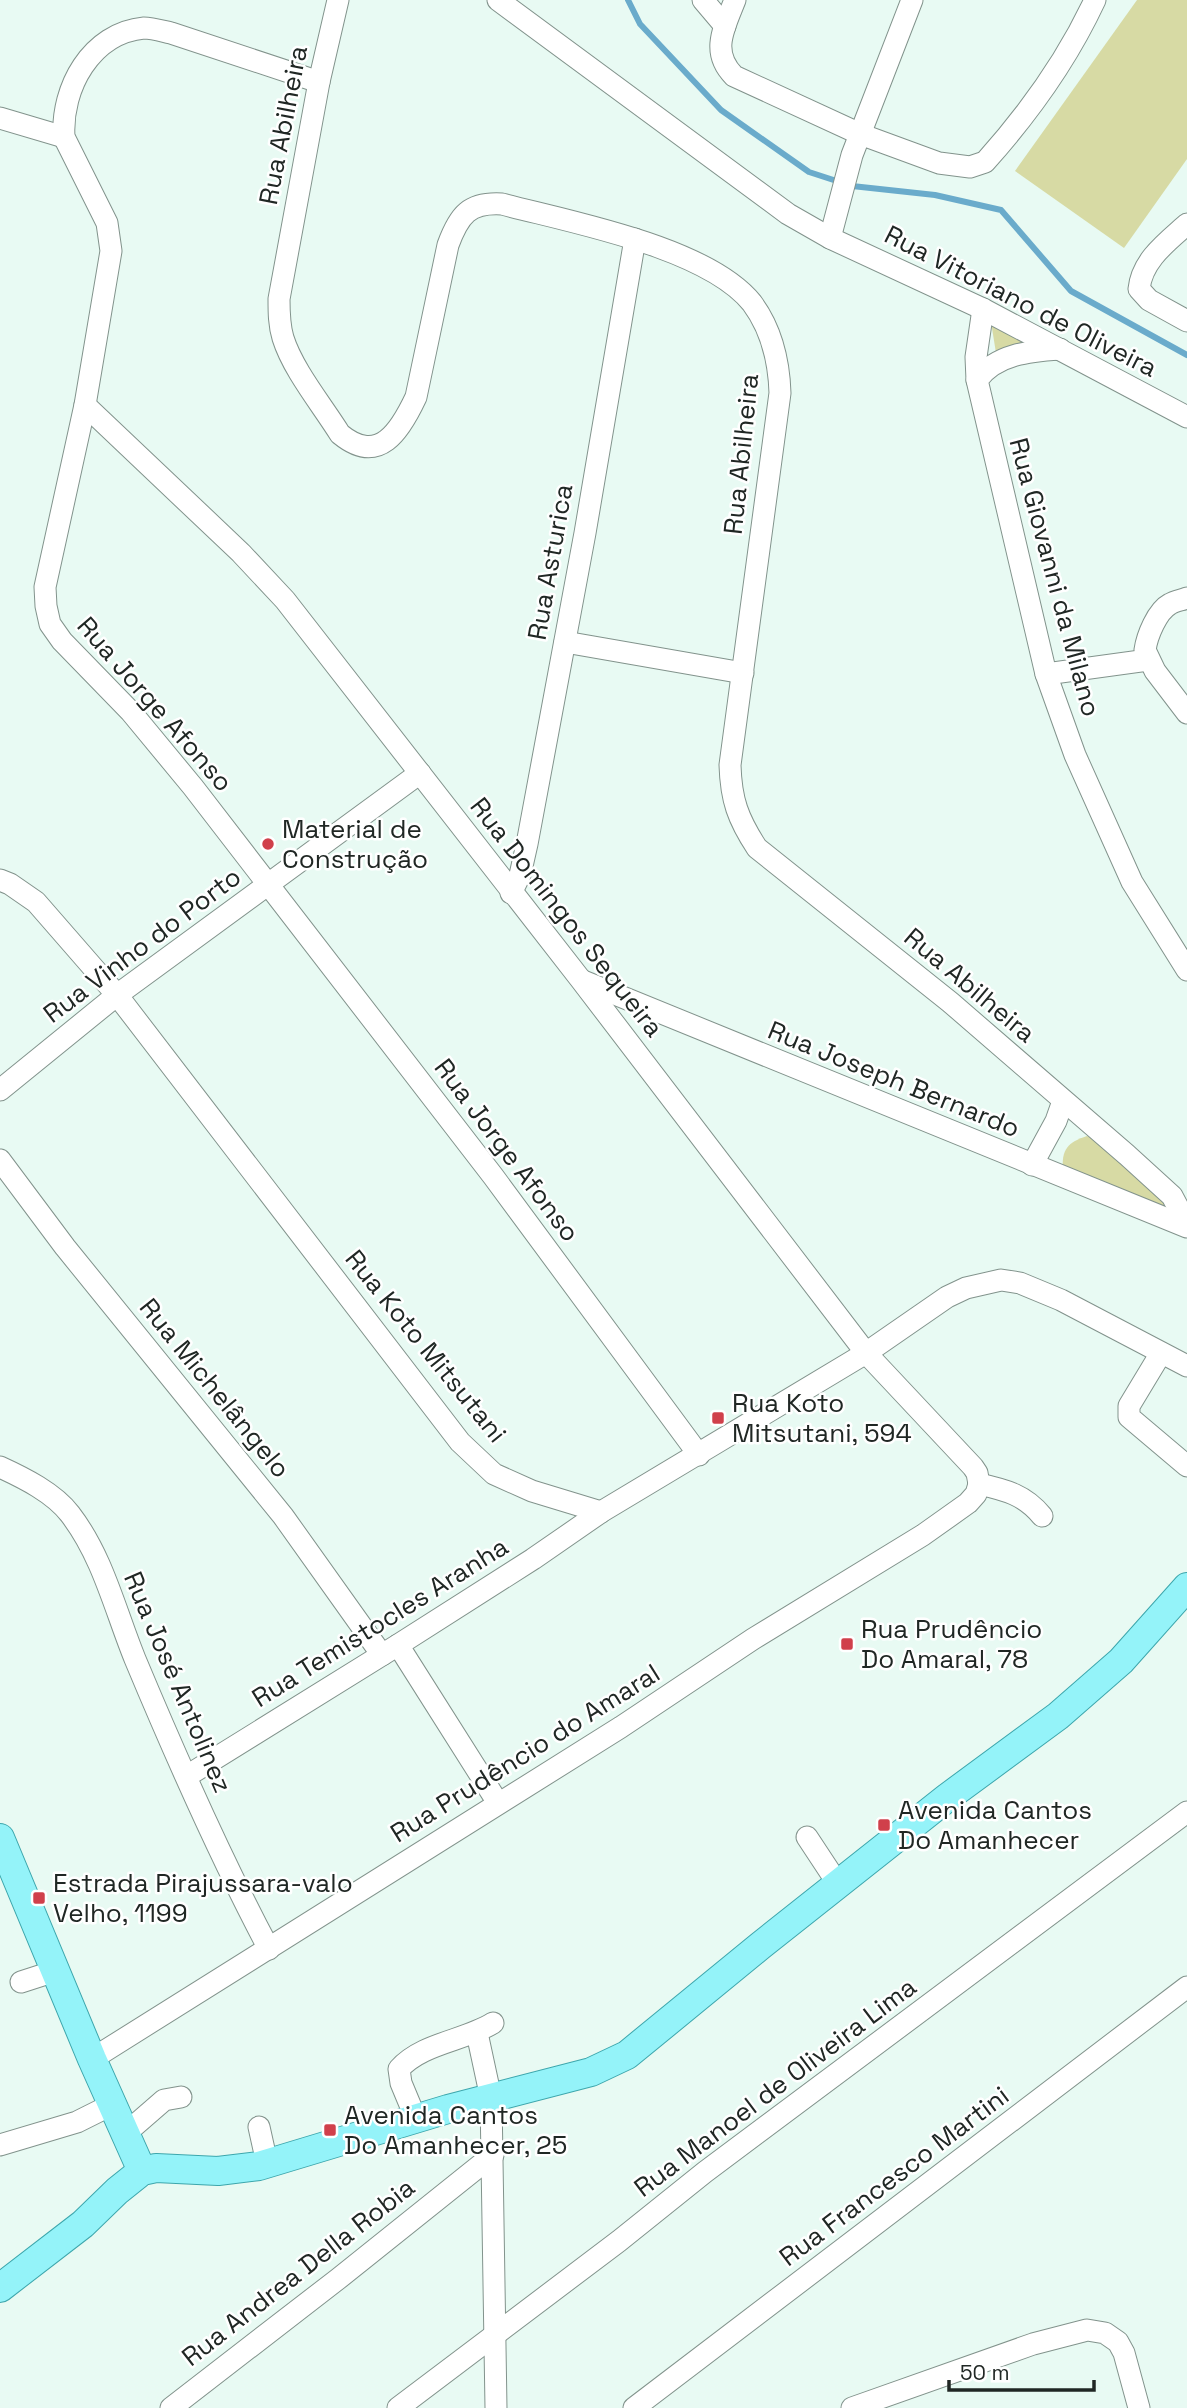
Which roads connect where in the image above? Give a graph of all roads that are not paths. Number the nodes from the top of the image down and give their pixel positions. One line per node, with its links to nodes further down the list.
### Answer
1 (338, 0): 8 (street, Rua Abilheira)
2 (498, 0): 13 (street, Rua Vitoriano de Oliveira)
3 (703, 0): 7 (street)
4 (735, 0): 7 (street)
5 (912, 0): 10 (street)
6 (1096, 0): 10 (street)
7 (725, 26): 10 (street)
8 (319, 82): 11 (street); 14 (street, Rua Abilheira)
9 (0, 118): 11 (street)
10 (860, 134): 13 (street)
11 (64, 137): 19 (street, Rua Jorge Afonso)
12 (1187, 224): 16 (street)
13 (830, 238): 15 (street, Rua Vitoriano de Oliveira)
14 (635, 239): 22 (street, Rua Asturica); 24 (street, Rua Abilheira)
15 (984, 309): 17 (street, Rua Vitoriano de Oliveira); 18 (street, Rua Giovanni da Milano)
16 (1187, 321)
17 (1061, 349): 18 (street); 20 (street, Rua Vitoriano de Oliveira)
18 (977, 380): 25 (street, Rua Giovanni da Milano)
19 (85, 405): 27 (street, Rua Domingos Sequeira); 29 (street, Rua Jorge Afonso)
20 (1187, 417)
21 (1187, 598): 23 (street)
22 (565, 642): 24 (street); 30 (street, Rua Asturica)
23 (1148, 660): 25 (street); 26 (street)
24 (743, 673): 35 (street, Rua Abilheira)
25 (1046, 674): 31 (street, Rua Giovanni da Milano)
26 (1187, 713)
27 (420, 773): 29 (street, Rua Vinho do Porto); 30 (street, Rua Domingos Sequeira)
28 (0, 880): 33 (street, Rua Koto Mitsutani)
29 (267, 886): 33 (street, Rua Vinho do Porto); 42 (street, Rua Jorge Afonso)
30 (512, 893): 32 (street, Rua Domingos Sequeira)
31 (1187, 970)
32 (581, 980): 37 (street, Rua Joseph Bernardo); 39 (street, Rua Domingos Sequeira)
33 (117, 995): 34 (street, Rua Vinho do Porto); 46 (street, Rua Koto Mitsutani)
34 (0, 1090)
35 (1063, 1101): 37 (street); 38 (street, Rua Abilheira)
36 (0, 1160): 49 (street, Rua Michelângelo)
37 (1032, 1165): 38 (street, Rua Joseph Bernardo)
38 (1187, 1225)
39 (866, 1353): 40 (street); 42 (street); 45 (street, Rua Domingos Sequeira)
40 (1161, 1353): 41 (street); 43 (street)
41 (1187, 1366)
42 (699, 1455): 46 (street)
43 (1187, 1466)
44 (0, 1467): 50 (street, Rua José Antolinez)
45 (979, 1484): 47 (street); 51 (street, Rua Prudêncio do Amaral)
46 (601, 1512): 49 (street, Rua Temistocles Aranha)
47 (1042, 1516)
48 (1187, 1587): 55 (main road)
49 (390, 1650): 50 (street, Rua Temistocles Aranha); 51 (street, Rua Michelângelo)
50 (187, 1776): 56 (street, Rua José Antolinez)
51 (498, 1803): 56 (street, Rua Prudêncio do Amaral)
52 (1187, 1812): 72 (street, Rua Manoel de Oliveira Lima)
53 (807, 1837): 55 (street)
54 (0, 1838): 57 (main road)
55 (838, 1884): 62 (main road)
56 (269, 1949): 60 (street, Rua Prudêncio do Amaral)
57 (55, 1971): 58 (street); 60 (main road)
58 (21, 1982)
59 (1187, 1987): 76 (street, Rua Francesco Martini)
60 (92, 2059): 63 (main road)
61 (181, 2097): 66 (street)
62 (491, 2098): 64 (main road); 64 (street); 68 (street)
63 (111, 2105): 66 (main road); 67 (street)
64 (416, 2119): 69 (main road)
65 (259, 2127): 69 (street)
66 (126, 2133): 70 (main road)
67 (0, 2145)
68 (493, 2155): 72 (street); 73 (street, Rua Andrea Della Robia)
69 (267, 2163): 70 (main road)
70 (142, 2171): 71 (main road)
71 (0, 2288)
72 (496, 2333): 74 (street, Rua Manoel de Oliveira Lima); 75 (street)
73 (171, 2408)
74 (398, 2408)
75 (496, 2408)
76 (634, 2408)
77 (852, 2408): 78 (street)
78 (1139, 2408)

